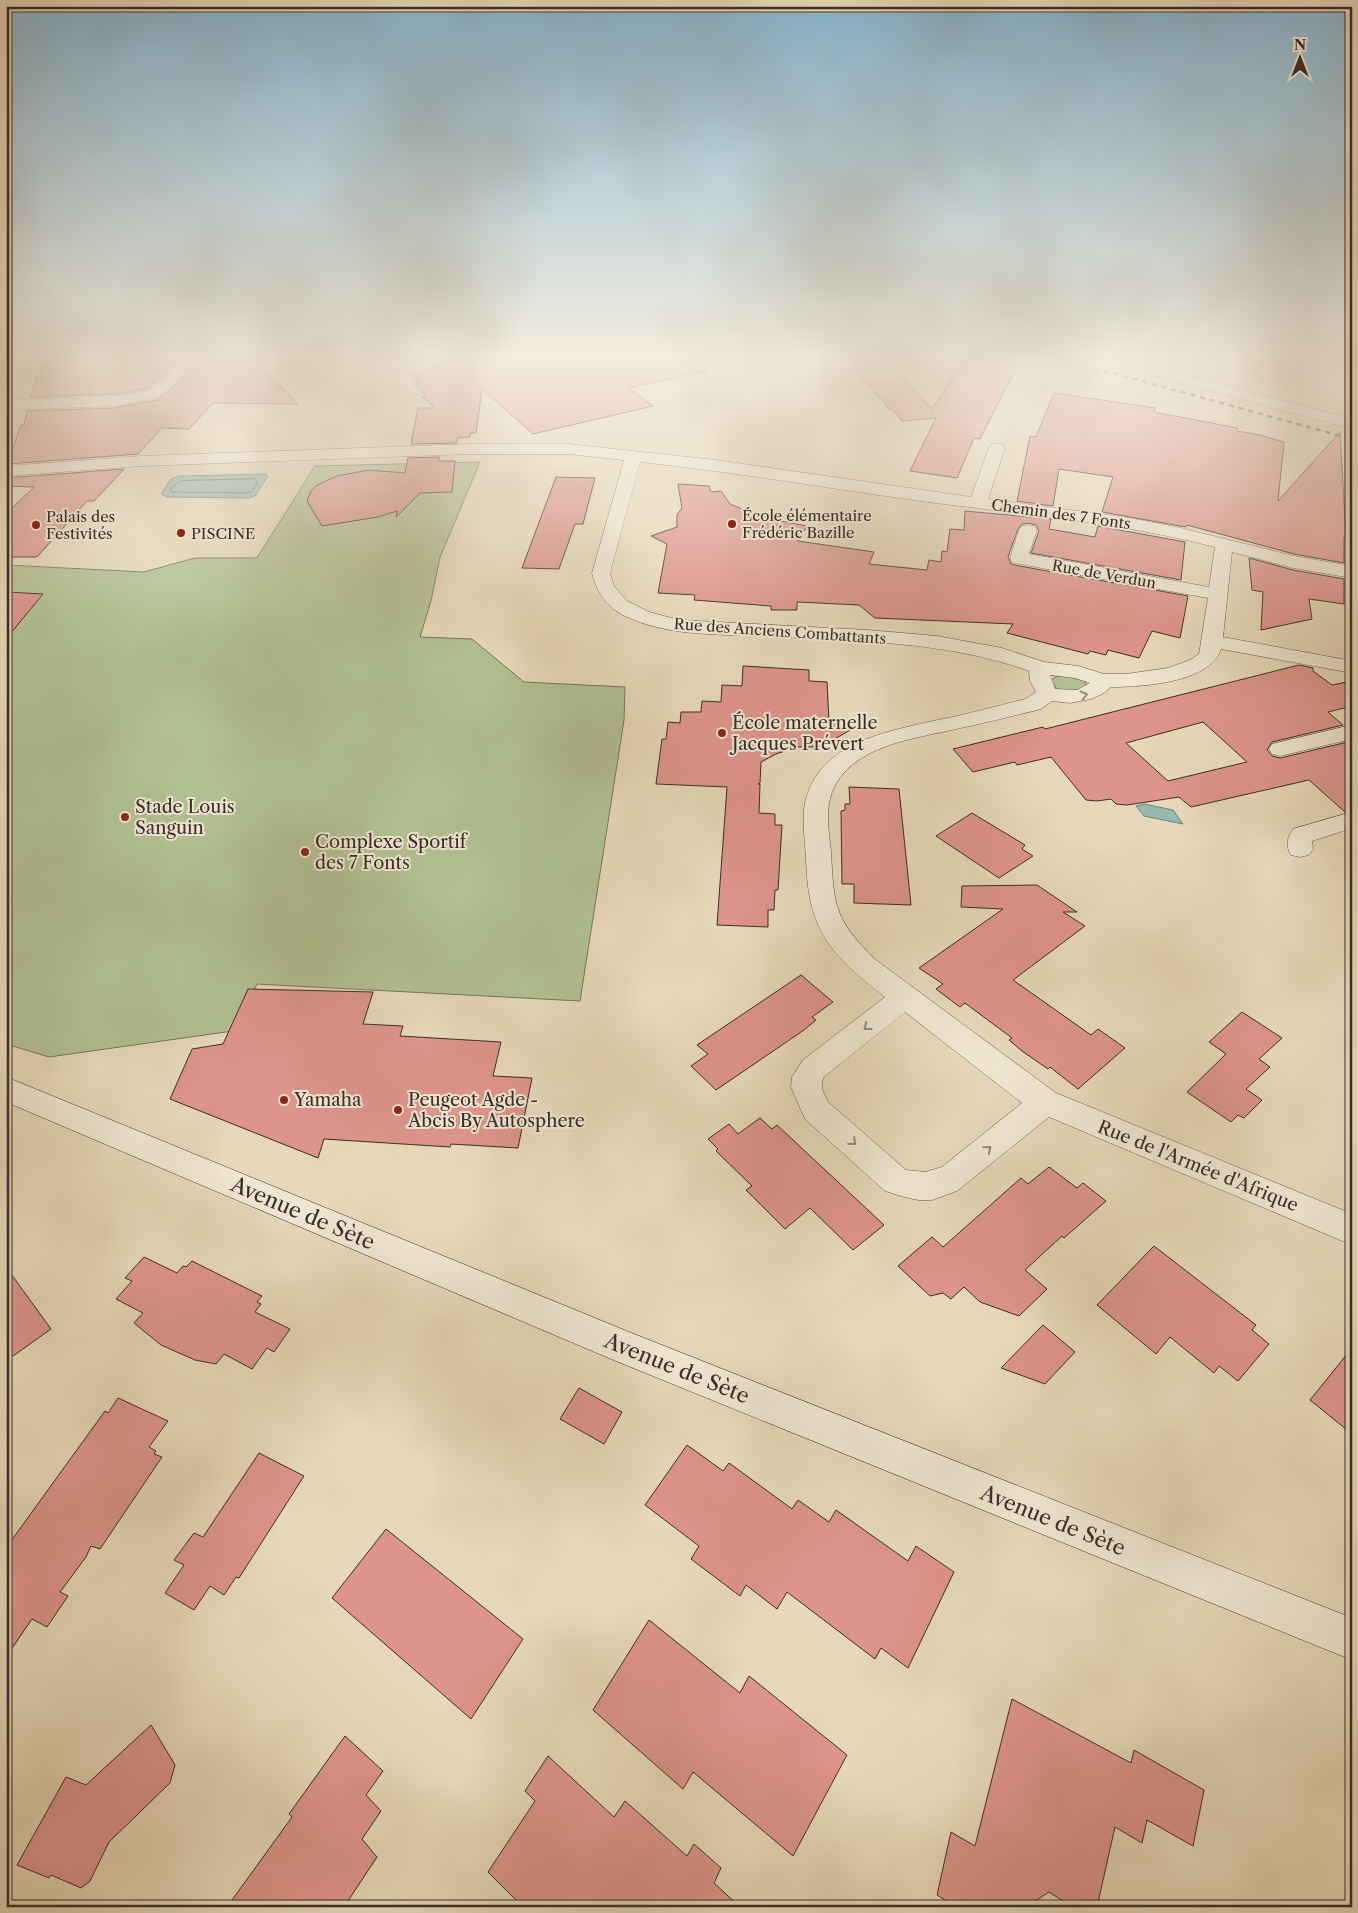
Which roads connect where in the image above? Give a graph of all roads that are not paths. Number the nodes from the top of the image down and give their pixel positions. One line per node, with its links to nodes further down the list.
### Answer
1 (491, 449): 5 (street, Chemin des 7 Fonts)
2 (571, 449): 4 (street, Chemin des 7 Fonts)
3 (997, 449): 6 (street)
4 (633, 456): 6 (street, Chemin des 7 Fonts); 13 (street, Rue des Anciens Combattants)
5 (6, 471)
6 (978, 503): 8 (street, Chemin des 7 Fonts)
7 (1028, 530): 10 (street, Rue de Verdun)
8 (1224, 545): 9 (street, Chemin des 7 Fonts); 10 (street, Rue des Anciens Combattants)
9 (1352, 572)
10 (1218, 594): 11 (street, Rue des Anciens Combattants)
11 (1212, 641): 12 (street); 14 (street, Rue des Anciens Combattants)
12 (1352, 667)
13 (1041, 668): 14 (street, Rue des Anciens Combattants); 15 (street)
14 (1102, 680): 15 (street, one-way to 14)
15 (1048, 694): 20 (street)
16 (1352, 732): 17 (street)
17 (1280, 750)
18 (1352, 820): 19 (street)
19 (1300, 849)
20 (905, 998): 22 (street, Rue de l'Armée d'Afrique); 22 (street, one-way to 22)
21 (6, 1089): 24 (street, Avenue de Sète)
22 (1045, 1102): 23 (street, Rue de l'Armée d'Afrique)
23 (1352, 1230)
24 (1352, 1639)

